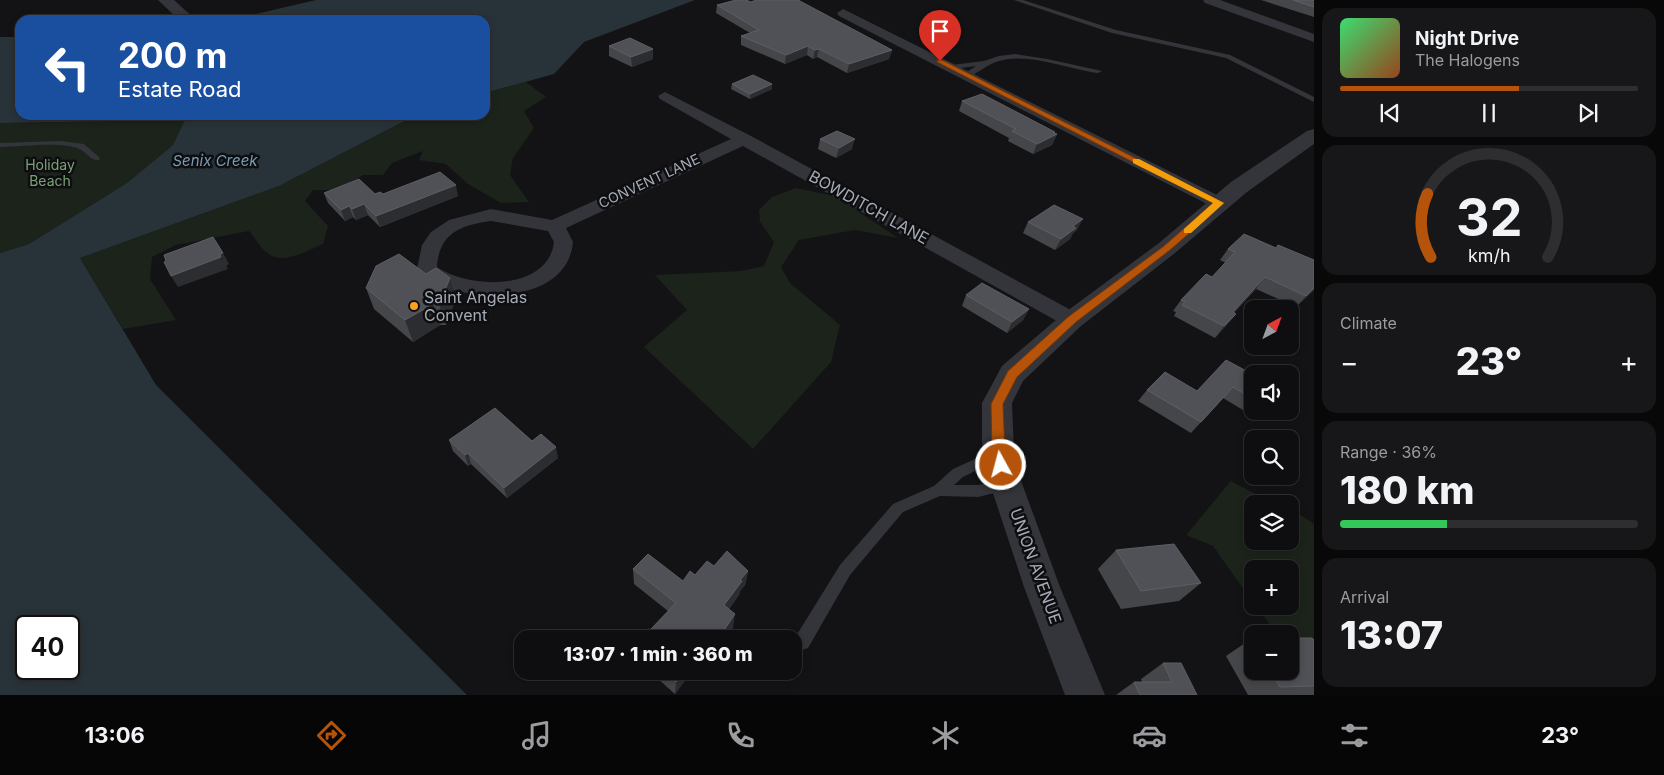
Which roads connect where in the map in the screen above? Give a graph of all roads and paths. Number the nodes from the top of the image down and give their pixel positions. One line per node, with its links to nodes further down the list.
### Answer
1 (165, 0): 5 (street)
2 (1017, 0): 12 (lane)
3 (1209, 0): 6 (street)
4 (843, 13): 8 (street)
5 (182, 15)
6 (1314, 38)
7 (986, 63): 8 (lane); 9 (lane); 10 (lane)
8 (952, 67): 10 (street)
9 (1098, 71)
10 (968, 75): 17 (street)
11 (665, 96): 14 (street, BOWDITCH LANE)
12 (1314, 100)
13 (1314, 135): 17 (street, UNION AVENUE)
14 (745, 139): 18 (street, CONVENT LANE); 19 (street, BOWDITCH LANE)
15 (0, 145): 16 (lane)
16 (96, 158)
17 (1219, 203): 19 (street, UNION AVENUE)
18 (554, 226): 18 (street)
19 (1072, 320): 20 (street, UNION AVENUE)
20 (998, 453): 21 (street, UNION AVENUE); 22 (lane)
21 (1006, 485): 22 (lane); 24 (street, UNION AVENUE)
22 (939, 490): 23 (lane)
23 (802, 642)
24 (1085, 695)

